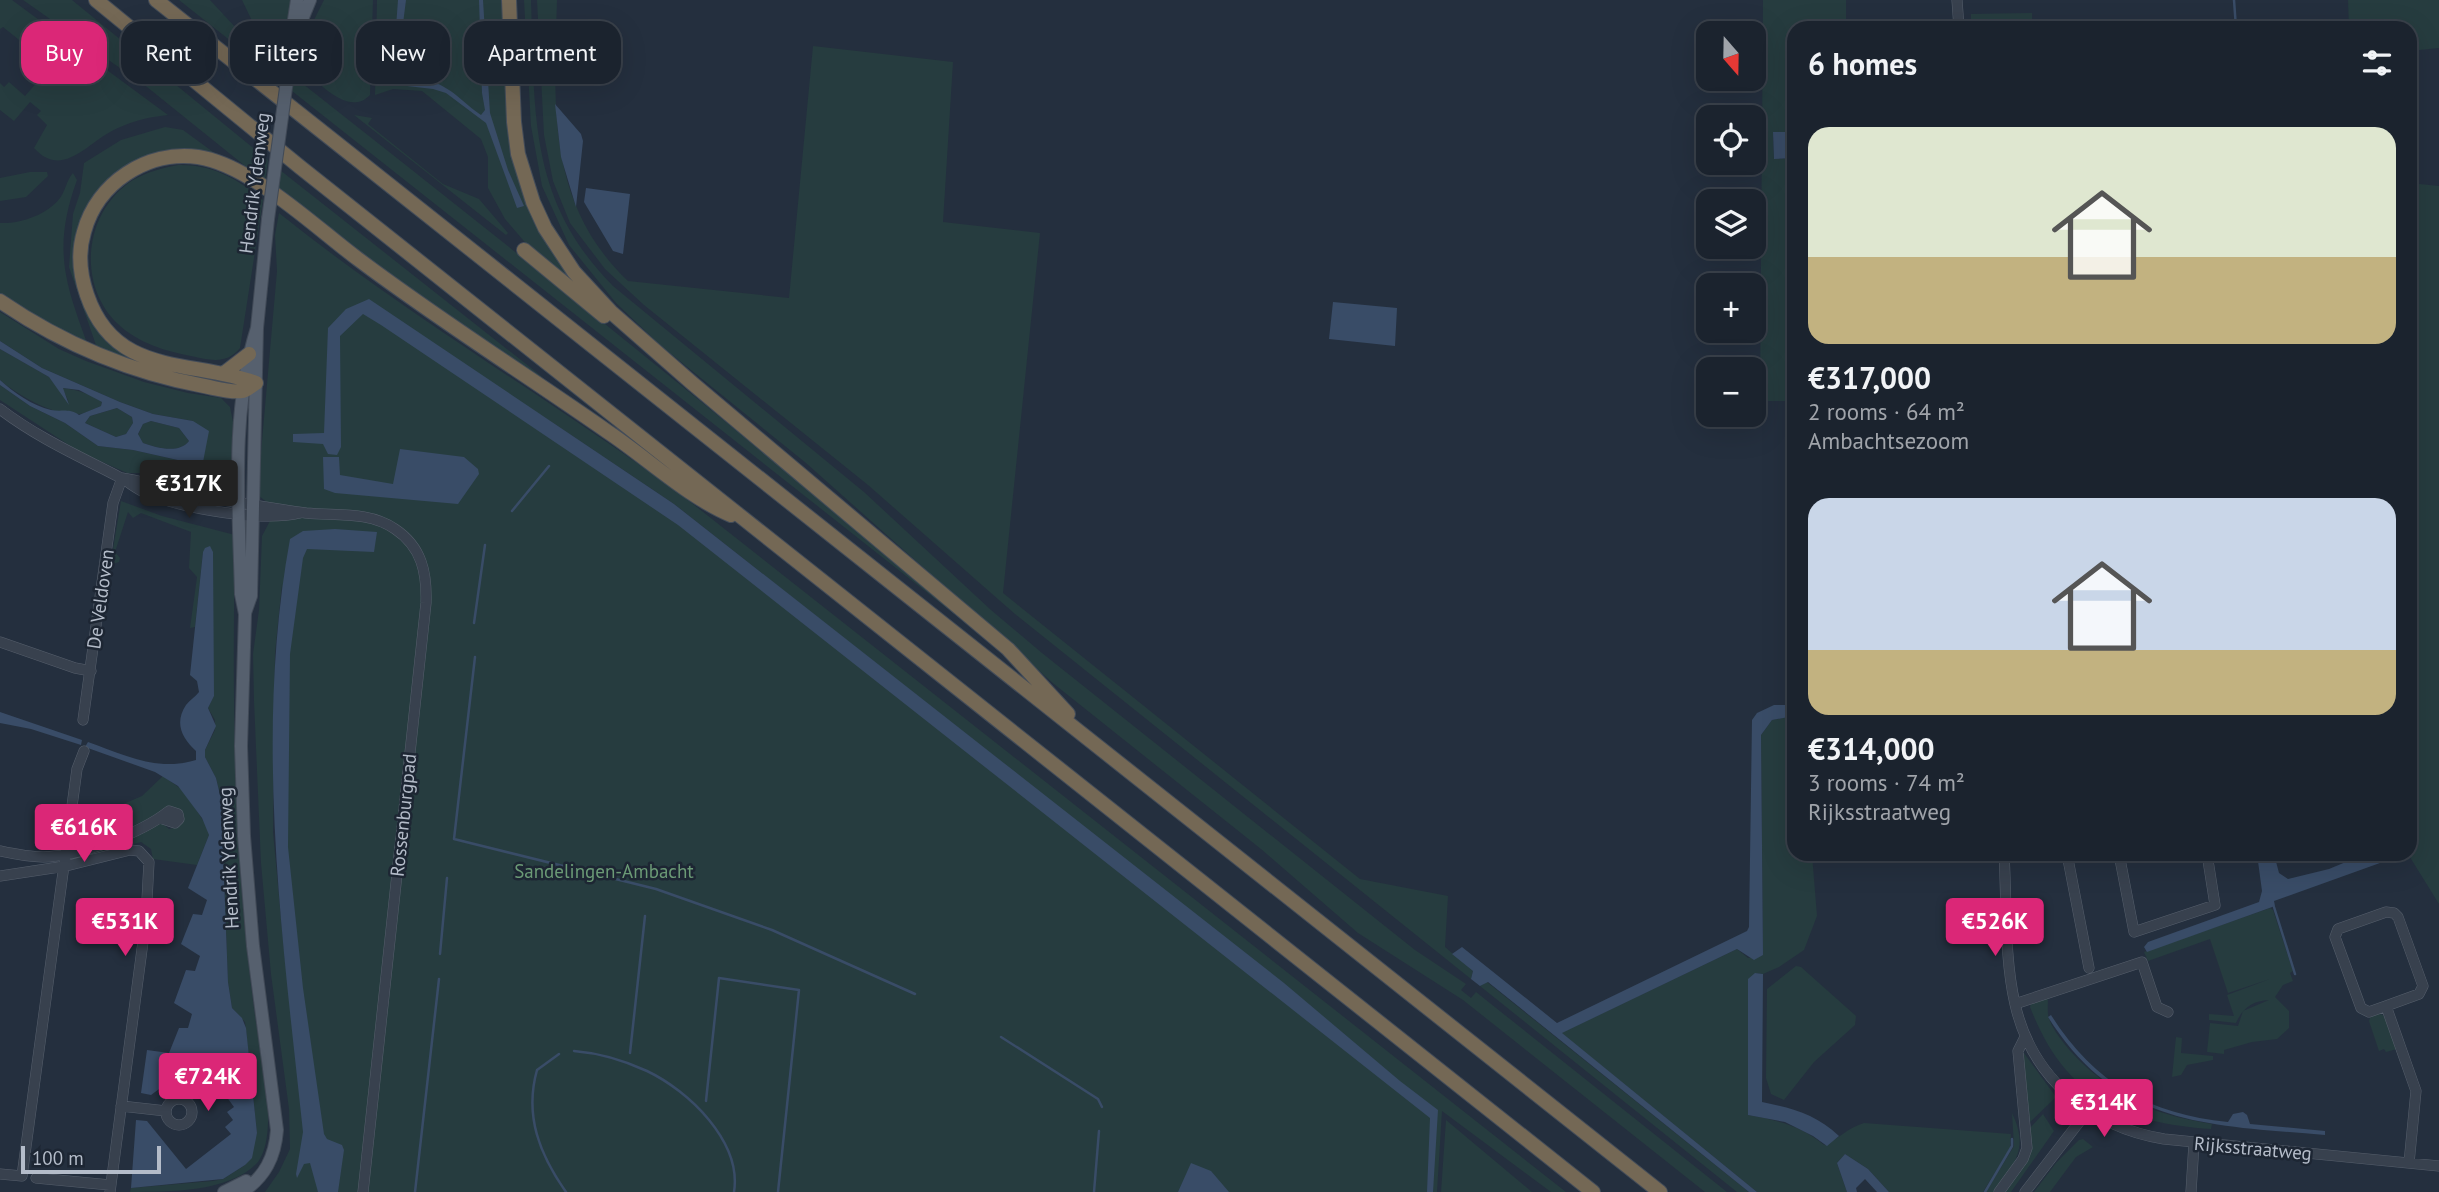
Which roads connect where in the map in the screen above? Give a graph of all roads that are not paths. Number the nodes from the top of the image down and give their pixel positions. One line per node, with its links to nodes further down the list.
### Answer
1 (96, 0): 21 (highway)
2 (156, 0): 25 (highway)
3 (297, 0): 7 (main road, Hendrik Ydenweg)
4 (310, 0): 8 (main road, Hendrik Ydenweg)
5 (509, 0): 16 (highway)
6 (1957, 0): 9 (street)
7 (295, 21)
8 (301, 21)
9 (1958, 21)
10 (287, 84): 13 (main road, Hendrik Ydenweg, bridge)
11 (524, 250): 16 (highway)
12 (0, 301): 17 (highway)
13 (257, 328): 14 (main road, Hendrik Ydenweg); 17 (main road, Hendrik Ydenweg)
14 (249, 354): 15 (highway); 17 (main road, Hendrik Ydenweg)
15 (223, 374): 17 (highway); 21 (highway)
16 (692, 383): 25 (highway)
17 (248, 384): 20 (main road, Hendrik Ydenweg)
18 (0, 409): 19 (street, Rossenburgpad)
19 (122, 478): 20 (street, Rossenburgpad); 23 (street, De Veldoven)
20 (247, 508): 40 (main road, Hendrik Ydenweg); 52 (street, Rossenburgpad)
21 (748, 523): 53 (highway)
22 (0, 642): 23 (street)
23 (91, 671): 24 (street, De Veldoven)
24 (83, 720)
25 (1100, 748): 54 (highway)
26 (84, 751): 29 (street)
27 (160, 818): 29 (street)
28 (0, 851): 29 (street)
29 (66, 860): 34 (street); 41 (street); 47 (street)
30 (2005, 861): 36 (street, Rijksstraatweg)
31 (2068, 861): 35 (street)
32 (2120, 861): 33 (street)
33 (2208, 861)
34 (0, 876)
35 (2089, 968)
36 (2015, 1004): 38 (street); 39 (street, Rijksstraatweg)
37 (2386, 1006): 37 (street); 45 (street)
38 (2168, 1012)
39 (2025, 1037): 43 (street, Rijksstraatweg); 55 (street, Rijksstraatweg)
40 (271, 1097): 50 (main road, Hendrik Ydenweg); 51 (main road, Hendrik Ydenweg)
41 (121, 1106): 42 (street); 49 (street)
42 (166, 1111)
43 (2087, 1112): 44 (street, Rijksstraatweg); 56 (street)
44 (2194, 1143): 45 (street, Rijksstraatweg); 57 (street)
45 (2409, 1163): 46 (street, Rijksstraatweg)
46 (2439, 1166)
47 (0, 1174)
48 (36, 1178): 49 (street)
49 (110, 1188)
50 (224, 1192)
51 (242, 1192)
52 (363, 1192)
53 (1593, 1192)
54 (1660, 1192)
55 (1999, 1192)
56 (2025, 1192)
57 (2190, 1192)

